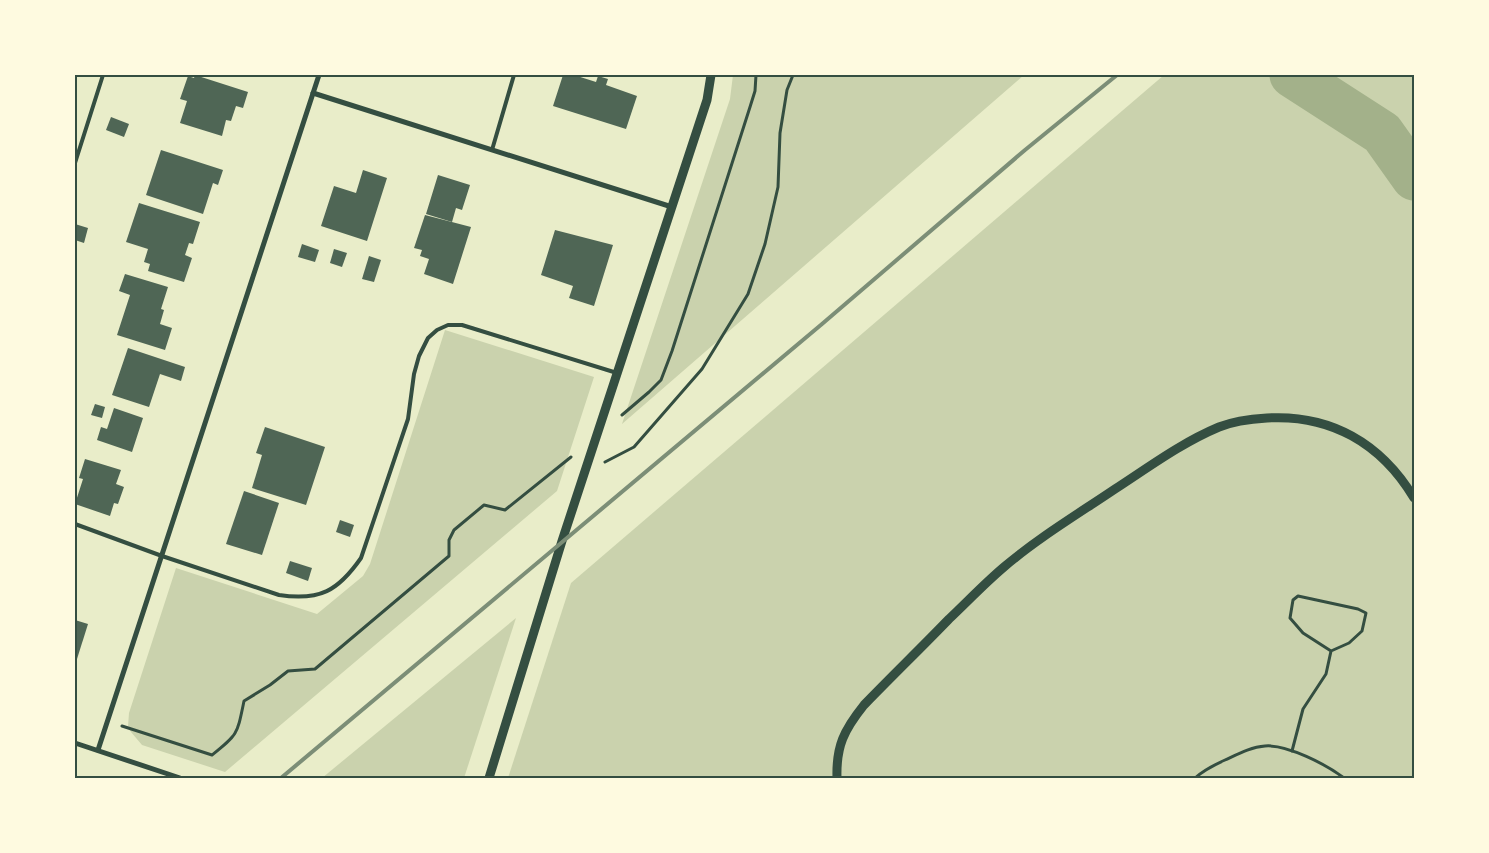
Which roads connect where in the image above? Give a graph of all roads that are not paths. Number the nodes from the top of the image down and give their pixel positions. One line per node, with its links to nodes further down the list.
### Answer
1 (103, 75): 7 (lane)
2 (319, 75): 5 (street)
3 (514, 75): 6 (lane)
4 (711, 75): 8 (street)
5 (313, 93): 6 (street); 12 (street)
6 (492, 150): 8 (street)
7 (75, 163)
8 (672, 207): 9 (street)
9 (617, 373): 12 (lane); 16 (street)
10 (1414, 498): 17 (street)
11 (75, 524): 12 (lane)
12 (162, 556): 14 (street)
13 (75, 743): 14 (street)
14 (98, 750): 15 (street)
15 (180, 778)
16 (489, 778)
17 (837, 778)

